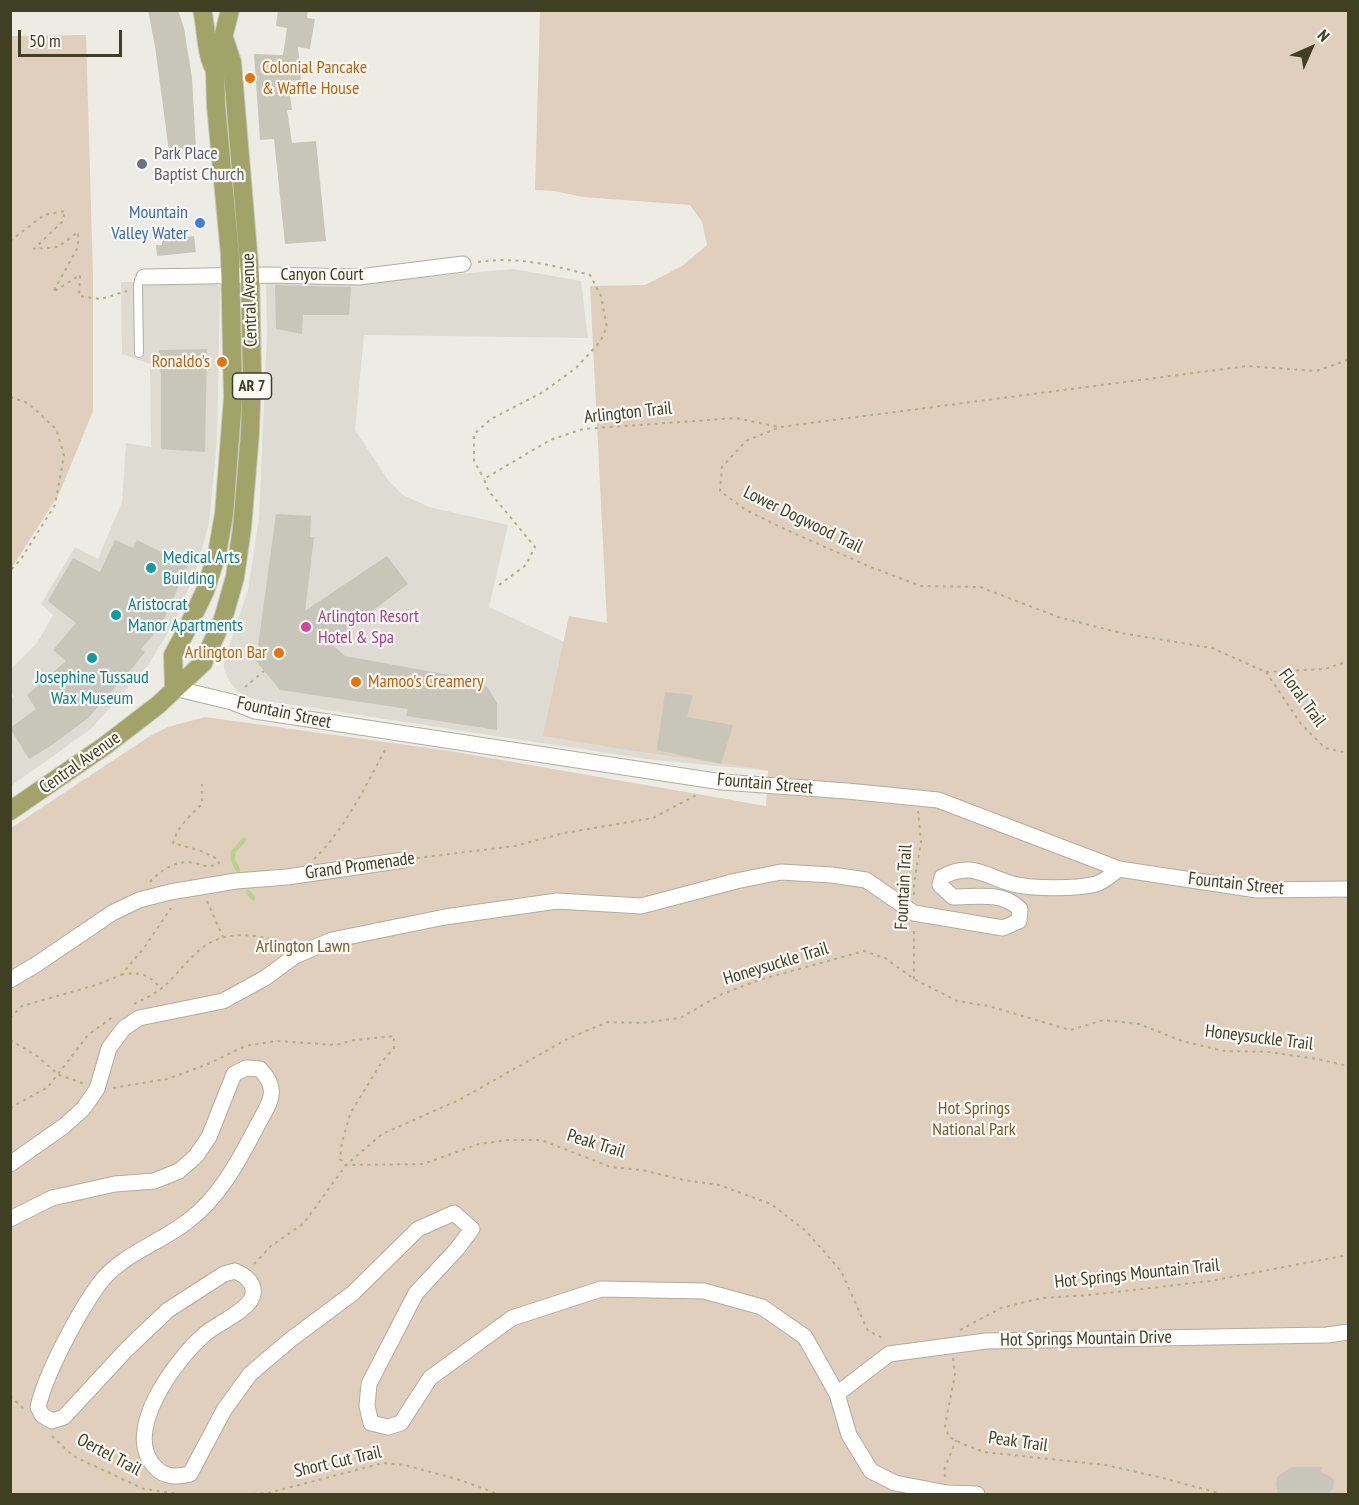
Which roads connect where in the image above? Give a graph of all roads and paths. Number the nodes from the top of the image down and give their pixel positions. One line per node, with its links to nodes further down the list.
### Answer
1 (202, 10): 4 (main road)
2 (230, 10): 3 (main road, Central Avenue / AR 7)
3 (224, 38): 4 (main road, Central Avenue); 8 (main road, Central Avenue / AR 7)
4 (215, 70): 7 (main road, Central Avenue)
5 (10, 242): 9 (path)
6 (463, 264): 8 (street, Canyon Court); 14 (path)
7 (230, 276): 8 (street, Canyon Court); 9 (street, Canyon Court); 21 (main road, Central Avenue)
8 (250, 276): 21 (main road, Central Avenue / AR 7)
9 (141, 281): 10 (lane)
10 (139, 353)
11 (1348, 360): 13 (path, Lower Dogwood Trail)
12 (10, 397): 15 (path)
13 (780, 427): 14 (path, Arlington Trail); 19 (path, Lower Dogwood Trail)
14 (484, 479): 16 (path)
15 (10, 571)
16 (499, 585)
17 (1348, 661): 19 (path, Lower Dogwood Trail)
18 (264, 671): 20 (path)
19 (1266, 672): 23 (path, Floral Trail)
20 (245, 687)
21 (174, 688): 22 (street, Fountain Street); 27 (main road, Central Avenue / AR 7)
22 (394, 733): 24 (street, Fountain Street); 30 (path)
23 (1348, 753)
24 (722, 782): 26 (street, Fountain Street); 28 (path, Grand Promenade)
25 (201, 784): 34 (path)
26 (917, 797): 29 (street, Fountain Street); 35 (path, Fountain Trail)
27 (10, 811)
28 (404, 860): 30 (street, Grand Promenade)
29 (1119, 869): 32 (street, Fountain Street); 35 (street)
30 (296, 875): 31 (street, Grand Promenade)
31 (203, 887): 33 (street, Grand Promenade); 36 (path)
32 (1348, 889)
33 (170, 892): 34 (street, Grand Promenade); 37 (path)
34 (139, 900): 39 (street, Grand Promenade)
35 (914, 913): 36 (street); 38 (path, Fountain Trail)
36 (295, 956): 44 (street)
37 (121, 975): 40 (path); 41 (path)
38 (914, 979): 43 (path, Honeysuckle Trail); 46 (path, Honeysuckle Trail)
39 (10, 980)
40 (161, 989)
41 (10, 1018)
42 (10, 1040): 44 (path)
43 (1348, 1066)
44 (97, 1089): 45 (street); 46 (path)
45 (10, 1164)
46 (346, 1165): 49 (path, Honeysuckle Trail); 51 (path, Peak Trail)
47 (10, 1219): 49 (street)
48 (1348, 1254): 52 (path, Hot Springs Mountain Trail)
49 (244, 1275): 53 (street)
50 (1348, 1332): 52 (street, Hot Springs Mountain Drive)
51 (890, 1339)
52 (940, 1347): 53 (street, Hot Springs Mountain Drive); 57 (path)
53 (837, 1394): 58 (street)
54 (10, 1396): 55 (path)
55 (26, 1411)
56 (50, 1434): 59 (path, Oertel Trail)
57 (956, 1440): 58 (path); 63 (path, Peak Trail)
58 (947, 1492): 62 (street)
59 (178, 1494)
60 (253, 1494): 61 (path, Short Cut Trail)
61 (498, 1494)
62 (977, 1494)
63 (1222, 1494)

